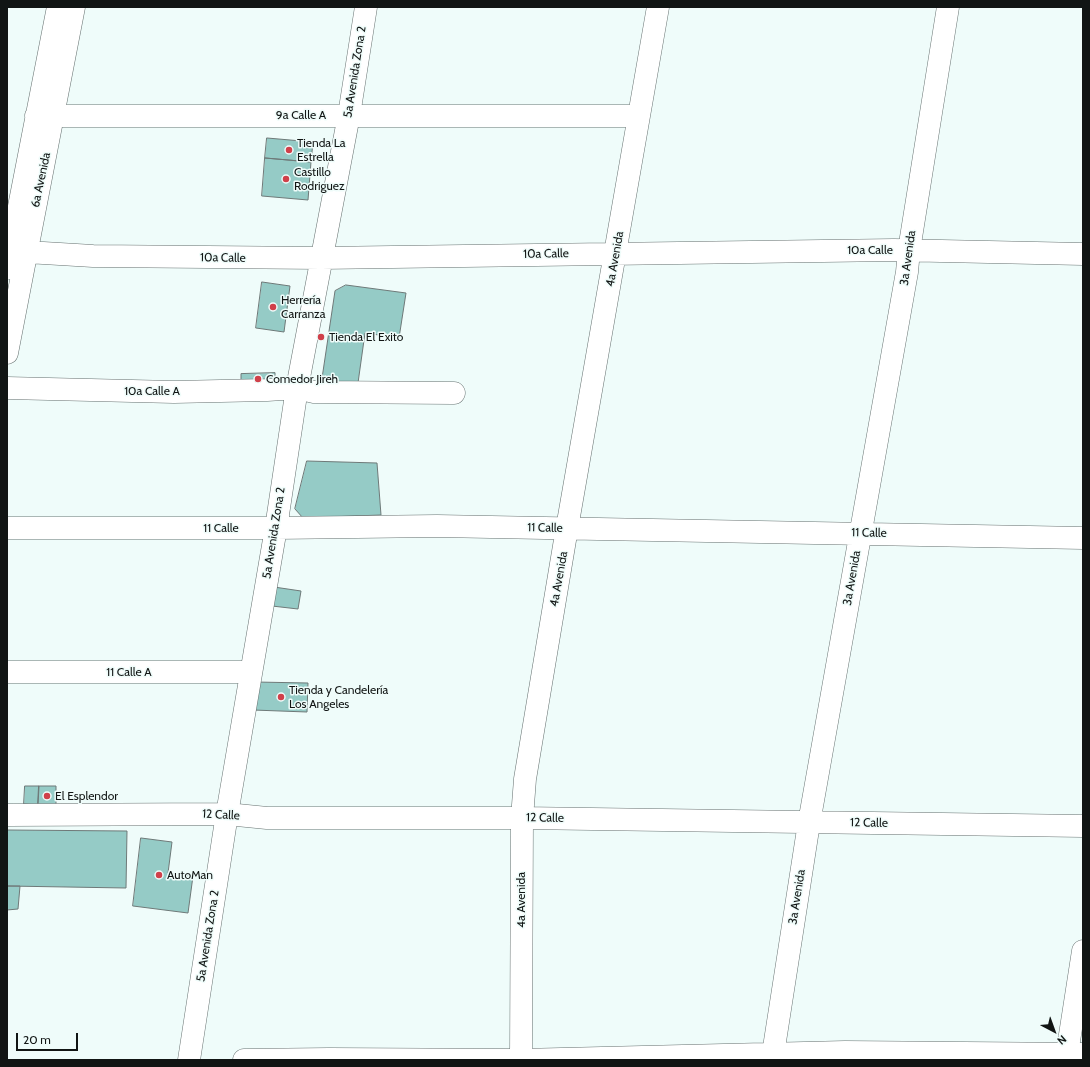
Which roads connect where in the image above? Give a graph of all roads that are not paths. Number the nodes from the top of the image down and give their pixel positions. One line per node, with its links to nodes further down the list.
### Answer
1 (58, 7): 7 (street, 6a Avenida)
2 (74, 7): 7 (street, 6a Avenida)
3 (366, 7): 6 (street, 5a Avenida Zona 2)
4 (658, 7): 8 (street, 4a Avenida)
5 (948, 7): 9 (street, 3a Avenida)
6 (349, 115): 7 (street, 9a Calle A); 8 (street, 9a Calle A); 13 (street, 5a Avenida Zona 2)
7 (45, 116): 12 (street, 6a Avenida)
8 (638, 116): 10 (street, 4a Avenida)
9 (909, 250): 10 (street, 10a Calle); 11 (street, 10a Calle); 21 (street, 3a Avenida)
10 (616, 253): 13 (street, 10a Calle); 20 (street, 4a Avenida)
11 (1083, 254)
12 (14, 257): 13 (street, 10a Calle); 14 (street, 6a Avenida)
13 (321, 258): 16 (street, 5a Avenida Zona 2)
14 (7, 353)
15 (7, 388): 16 (street, 10a Calle A)
16 (297, 388): 17 (street, 10a Calle A); 19 (street, 5a Avenida Zona 2)
17 (454, 393)
18 (7, 528): 19 (street, 11 Calle)
19 (276, 528): 20 (street, 11 Calle); 24 (street, 5a Avenida Zona 2)
20 (567, 528): 21 (street, 11 Calle); 27 (street, 4a Avenida)
21 (860, 533): 22 (street, 11 Calle); 28 (street, 3a Avenida)
22 (1083, 538)
23 (7, 672): 24 (street, 11 Calle A)
24 (250, 672): 25 (street, 5a Avenida Zona 2)
25 (227, 814): 26 (street, 12 Calle); 27 (street, 12 Calle); 34 (street, 5a Avenida Zona 2)
26 (7, 815)
27 (522, 818): 28 (street, 12 Calle); 36 (street, 4a Avenida)
28 (809, 823): 29 (street, 12 Calle); 31 (street, 3a Avenida)
29 (1083, 826)
30 (1083, 951): 32 (street)
31 (773, 1054): 32 (street); 33 (street)
32 (1075, 1054)
33 (642, 1059): 36 (street)
34 (189, 1060)
35 (244, 1060): 36 (street)
36 (521, 1060)

